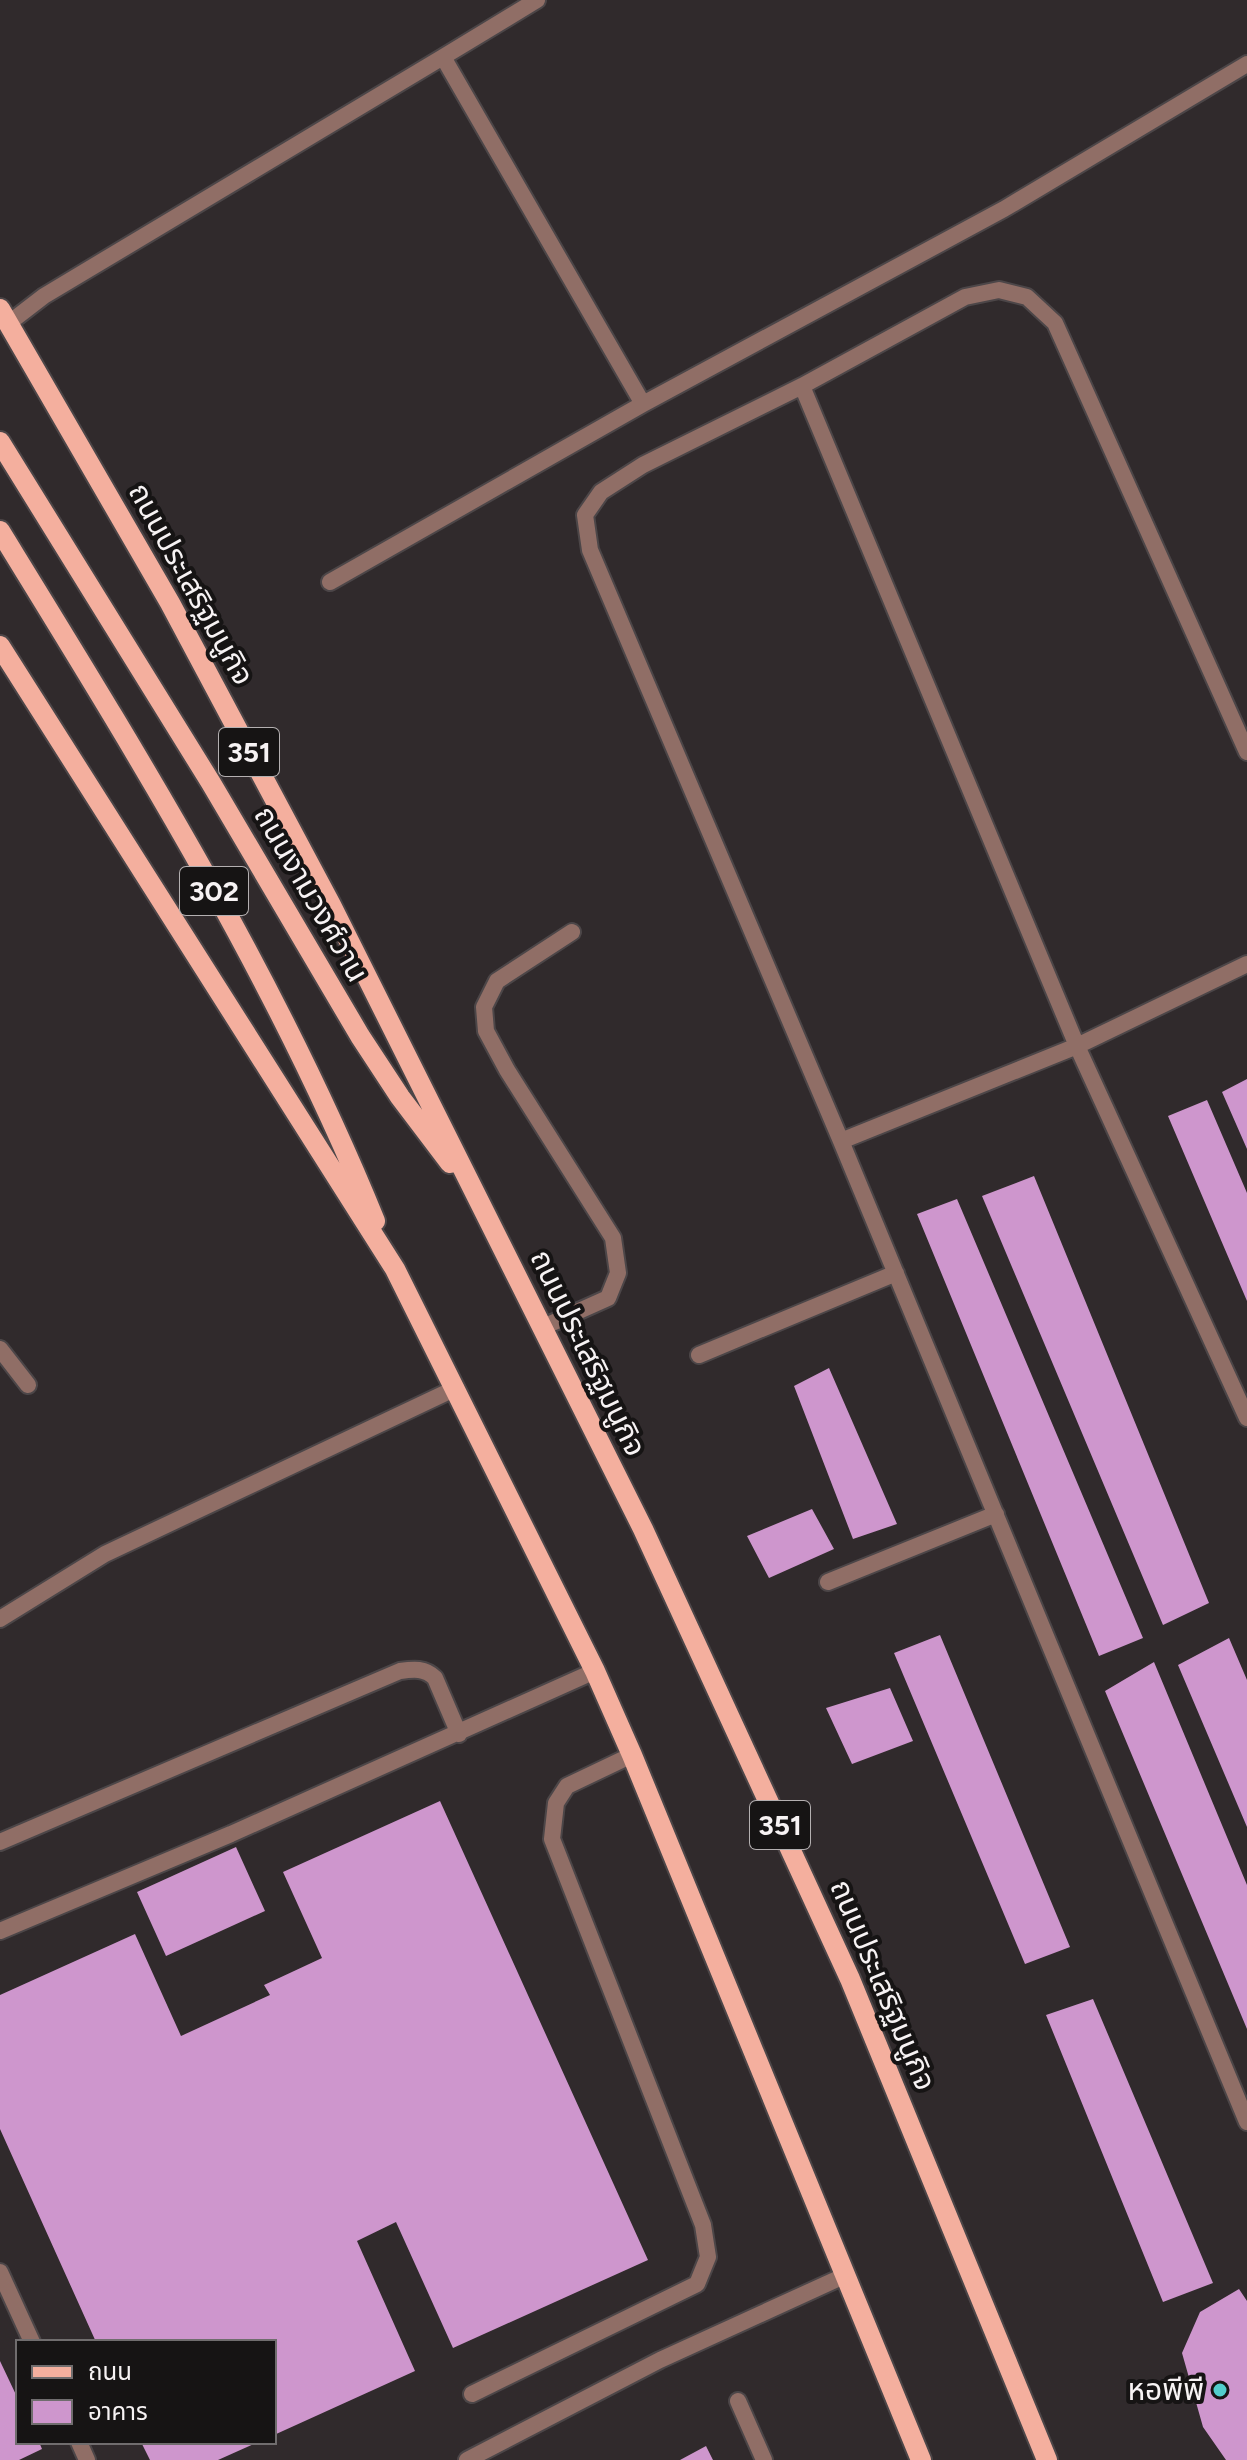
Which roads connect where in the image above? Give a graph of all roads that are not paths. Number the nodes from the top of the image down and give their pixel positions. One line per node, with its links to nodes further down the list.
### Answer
1 (537, 0): 2 (street)
2 (443, 57): 4 (street); 6 (street)
3 (1247, 64): 6 (street)
4 (5, 316): 16 (main road, ถนนประเสริฐมนูกิจ / 351)
5 (802, 386): 11 (street); 14 (street); 15 (street)
6 (643, 404): 9 (street)
7 (0, 442): 16 (main road, ถนนงามวงศ์วาน / 302)
8 (0, 531): 17 (main road, 302)
9 (330, 582)
10 (0, 646): 17 (main road)
11 (1247, 752)
12 (572, 932): 19 (street)
13 (1247, 964): 14 (street)
14 (1077, 1046): 15 (street); 24 (street)
15 (841, 1141): 18 (street)
16 (481, 1204): 19 (main road, ถนนประเสริฐมนูกิจ / 351)
17 (395, 1269): 23 (main road)
18 (896, 1273): 21 (street); 25 (street)
19 (541, 1328): 42 (main road, ถนนประเสริฐมนูกิจ / 351)
20 (0, 1349): 22 (street)
21 (699, 1355)
22 (28, 1385)
23 (456, 1388): 27 (street); 28 (main road)
24 (1247, 1418)
25 (996, 1514): 26 (street); 33 (street)
26 (828, 1582)
27 (0, 1619)
28 (595, 1671): 29 (street); 30 (main road)
29 (459, 1734): 31 (street); 32 (street)
30 (632, 1755): 35 (main road); 37 (street)
31 (0, 1842)
32 (0, 1931)
33 (1247, 2122)
34 (0, 2272): 36 (street)
35 (846, 2275): 39 (street); 41 (main road)
36 (31, 2340)
37 (472, 2394)
38 (738, 2401): 40 (street)
39 (467, 2460)
40 (764, 2460)
41 (921, 2460)
42 (1047, 2460)

